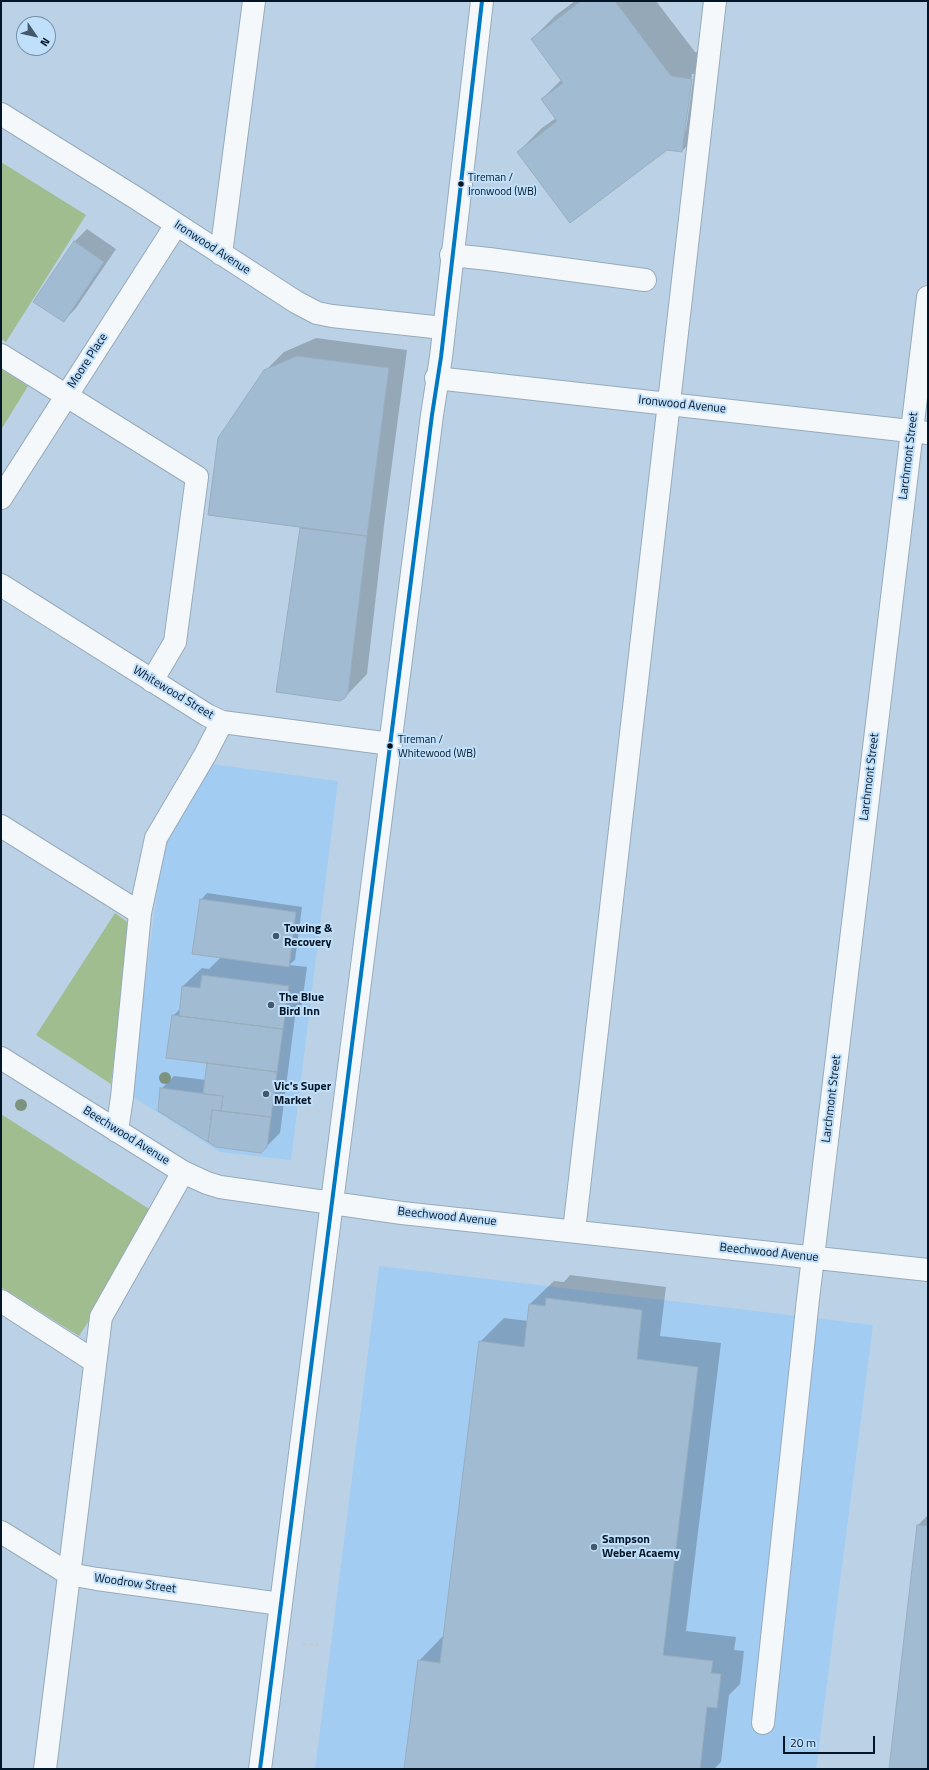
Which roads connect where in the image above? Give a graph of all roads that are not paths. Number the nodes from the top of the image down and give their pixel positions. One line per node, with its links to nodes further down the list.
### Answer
1 (254, 1): 6 (street)
2 (482, 1): 7 (street)
3 (715, 1): 14 (street)
4 (1, 114): 5 (street, Ironwood Avenue)
5 (176, 225): 6 (street, Ironwood Avenue); 13 (street, Moore Place)
6 (221, 254): 10 (street, Ironwood Avenue)
7 (452, 256): 8 (street); 10 (street)
8 (645, 280)
9 (928, 297): 15 (street, Larchmont Street)
10 (443, 328): 12 (street)
11 (1, 355): 13 (street)
12 (436, 378): 14 (street, Ironwood Avenue); 20 (street)
13 (66, 397): 16 (street, Moore Place); 18 (street)
14 (668, 404): 15 (street, Ironwood Avenue); 27 (street)
15 (920, 432): 28 (street, Larchmont Street)
16 (1, 498)
17 (1, 585): 18 (street, Whitewood Street)
18 (152, 681): 19 (street, Whitewood Street)
19 (222, 722): 20 (street, Whitewood Street); 22 (street)
20 (391, 744): 26 (street)
21 (1, 826): 22 (street)
22 (140, 913): 24 (street)
23 (1, 1058): 24 (street, Beechwood Avenue)
24 (117, 1131): 25 (street, Beechwood Avenue)
25 (183, 1172): 26 (street, Beechwood Avenue); 31 (street)
26 (332, 1202): 27 (street, Beechwood Avenue); 34 (street)
27 (574, 1231): 28 (street, Beechwood Avenue)
28 (813, 1258): 29 (street, Beechwood Avenue); 35 (street, Larchmont Street)
29 (928, 1270)
30 (1, 1301): 31 (street)
31 (94, 1362): 33 (street)
32 (1, 1532): 33 (street, Woodrow Street)
33 (69, 1574): 34 (street, Woodrow Street); 36 (street)
34 (281, 1604): 37 (street)
35 (763, 1723)
36 (45, 1769)
37 (260, 1769)

